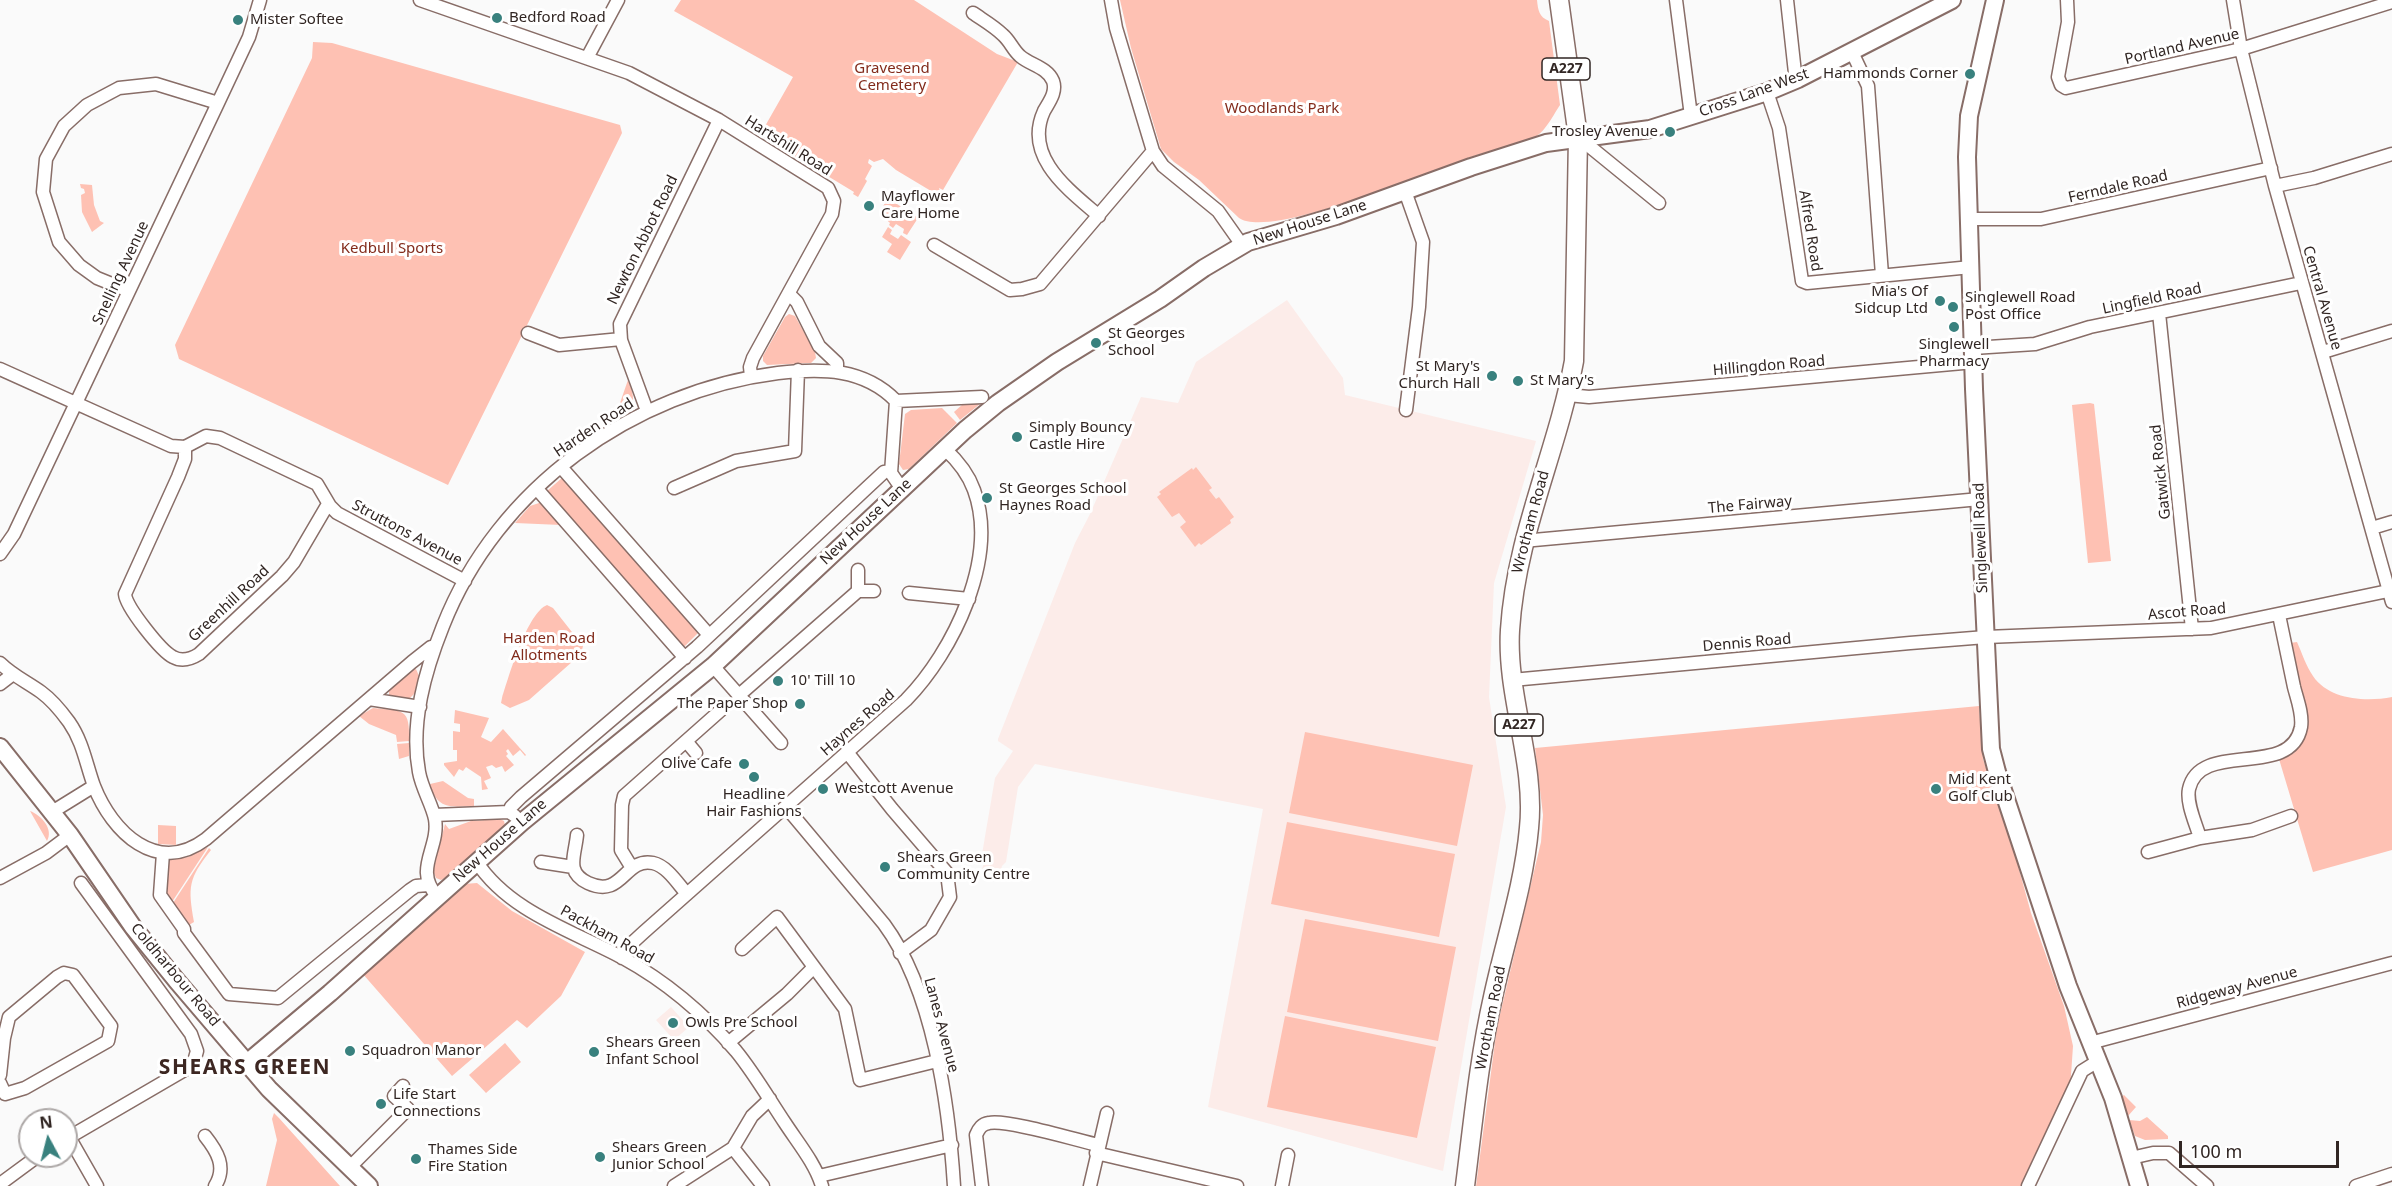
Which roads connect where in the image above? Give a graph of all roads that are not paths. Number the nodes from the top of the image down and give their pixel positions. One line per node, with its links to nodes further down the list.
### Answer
1 (260, 0): 19 (street, Snelling Avenue)
2 (420, 0): 16 (street, Hartshill Road)
3 (618, 0): 16 (street)
4 (1110, 0): 23 (street)
5 (1558, 0): 22 (main road, Wrotham Road / A227)
6 (1676, 0): 20 (street)
7 (1787, 0): 17 (street)
8 (1952, 0): 15 (street, Cross Lane West)
9 (1995, 0): 30 (street, Singlewell Road)
10 (2067, 0): 14 (street, Portland Avenue)
11 (2233, 0): 14 (street, Central Avenue)
12 (2392, 2): 14 (street, Portland Avenue)
13 (973, 13): 29 (street)
14 (2241, 49): 25 (street, Central Avenue)
15 (1852, 52): 17 (street, Cross Lane West); 34 (street)
16 (587, 58): 21 (street, Hartshill Road)
17 (1798, 79): 18 (street, Cross Lane West)
18 (1767, 92): 20 (street, Cross Lane West); 34 (street, Alfred Road)
19 (218, 103): 36 (street, Snelling Avenue); 36 (street)
20 (1691, 116): 22 (street, Cross Lane West)
21 (719, 120): 37 (street, Hartshill Road); 41 (street, Newton Abbot Road)
22 (1578, 137): 27 (street, New House Lane); 28 (street); 48 (main road, Wrotham Road / A227)
23 (1153, 151): 29 (street); 32 (street)
24 (2392, 154): 26 (street)
25 (2271, 168): 26 (street, Central Avenue); 30 (street, Ferndale Road)
26 (2275, 186): 35 (street, Central Avenue)
27 (1405, 191): 32 (street, New House Lane); 52 (street)
28 (1659, 204)
29 (1099, 216): 31 (street)
30 (1970, 219): 33 (street, Singlewell Road)
31 (934, 245)
32 (1242, 245): 55 (street, New House Lane)
33 (1971, 267): 34 (street, Alfred Road); 43 (street, Singlewell Road)
34 (1881, 275)
35 (2301, 283): 38 (street, Lingfield Road); 42 (street, Central Avenue)
36 (129, 291): 51 (street, Snelling Avenue)
37 (789, 294): 46 (street); 47 (street, Hartshill Road)
38 (2159, 313): 43 (street, Lingfield Road); 75 (street, Gatwick Road)
39 (2392, 331): 42 (street)
40 (528, 333): 41 (street)
41 (621, 339): 53 (street)
42 (2323, 352): 64 (street, Central Avenue)
43 (1973, 355): 48 (street, Hillingdon Road); 61 (street, Singlewell Road)
44 (0, 369): 51 (street)
45 (798, 370): 46 (street, Harden Road); 47 (street, Harden Road); 58 (street)
46 (837, 371): 50 (street, Harden Road)
47 (751, 376): 53 (street, Harden Road)
48 (1568, 395): 65 (main road, Wrotham Road / A227)
49 (982, 397): 50 (street)
50 (896, 401): 57 (street)
51 (76, 403): 54 (street); 66 (street, Snelling Avenue)
52 (1406, 410)
53 (647, 411): 56 (street, Harden Road)
54 (185, 447): 62 (street, Struttons Avenue); 62 (street, Greenhill Road)
55 (945, 449): 60 (street, New House Lane); 73 (street, Haynes Road)
56 (561, 467): 59 (street, Harden Road); 76 (street)
57 (891, 471): 60 (street); 76 (street, New House Lane)
58 (674, 488)
59 (537, 489): 68 (street, Harden Road); 79 (street)
60 (902, 489): 81 (street, New House Lane)
61 (1980, 499): 65 (street, The Fairway); 77 (street, Singlewell Road)
62 (328, 504): 68 (street, Struttons Avenue)
63 (2392, 522): 64 (street)
64 (2372, 528): 72 (street, Central Avenue)
65 (1523, 541): 83 (main road, Wrotham Road / A227)
66 (0, 554)
67 (858, 570): 69 (street)
68 (465, 581): 78 (street, Harden Road)
69 (858, 591): 70 (street); 85 (street)
70 (874, 591)
71 (909, 593): 73 (street)
72 (2390, 597): 74 (street, Ascot Road)
73 (969, 599): 92 (street, Haynes Road)
74 (2279, 615): 75 (street, Ascot Road); 101 (street)
75 (2192, 629): 77 (street, Ascot Road)
76 (709, 635): 79 (street, New House Lane)
77 (1986, 637): 83 (street, Dennis Road); 120 (street, Singlewell Road)
78 (435, 646): 86 (street); 87 (street, Harden Road)
79 (685, 658): 97 (street, New House Lane)
80 (0, 663): 82 (street)
81 (713, 666): 85 (street); 104 (street, New House Lane)
82 (13, 674): 84 (street); 94 (street)
83 (1512, 680): 153 (main road, Wrotham Road / A227)
84 (0, 684)
85 (738, 696): 90 (street)
86 (369, 699): 87 (street); 103 (street)
87 (420, 707): 97 (street, Harden Road)
88 (721, 710): 89 (street)
89 (686, 741): 93 (street); 107 (street)
90 (781, 743)
91 (0, 747): 96 (street, Coldharbour Road)
92 (847, 752): 95 (street, Haynes Road); 113 (street)
93 (696, 753)
94 (94, 786): 96 (street); 103 (street)
95 (786, 807): 111 (street, Haynes Road); 113 (street, Lanes Avenue)
96 (52, 812): 99 (street, Coldharbour Road)
97 (434, 815): 110 (street, Harden Road)
98 (2291, 816): 101 (street)
99 (70, 835): 108 (street); 117 (street, Coldharbour Road)
100 (577, 835): 106 (street)
101 (2200, 838): 102 (street)
102 (2148, 852)
103 (163, 853): 110 (street, New House Lane)
104 (476, 861): 110 (street, New House Lane); 114 (street, Packham Road)
105 (541, 862): 106 (street)
106 (573, 867): 107 (street)
107 (632, 868): 111 (street)
108 (0, 878)
109 (81, 883): 118 (street)
110 (433, 891): 124 (street, New House Lane)
111 (687, 894): 114 (street, Haynes Road)
112 (741, 949): 116 (street)
113 (900, 953): 122 (street, Lanes Avenue)
114 (622, 958): 121 (street, Packham Road)
115 (2392, 963): 120 (street, Ridgeway Avenue)
116 (814, 967): 121 (street); 122 (street)
117 (176, 980): 118 (street); 124 (street, Coldharbour Road)
118 (162, 993): 130 (street)
119 (3, 1029): 125 (street); 126 (street)
120 (2090, 1042): 123 (street, Singlewell Road)
121 (728, 1043): 128 (street, Packham Road)
122 (937, 1061): 132 (street, Lanes Avenue)
123 (2098, 1061): 137 (street, Singlewell Road); 154 (street)
124 (248, 1062): 138 (street, Coldharbour Road)
125 (0, 1075)
126 (0, 1083)
127 (403, 1086): 138 (street)
128 (770, 1099): 133 (street); 141 (street, Packham Road)
129 (1107, 1113): 134 (street)
130 (78, 1132)
131 (205, 1136): 144 (street)
132 (952, 1145): 141 (street); 148 (street, Lanes Avenue)
133 (733, 1148): 146 (street); 147 (street)
134 (1097, 1149): 149 (street); 150 (street); 151 (street)
135 (78, 1155): 143 (street)
136 (1288, 1155): 152 (street)
137 (2131, 1158): 155 (street, Singlewell Road); 156 (street)
138 (351, 1166): 145 (street, Coldharbour Road)
139 (22, 1168): 142 (street)
140 (2392, 1174): 157 (street)
141 (821, 1181)
142 (0, 1184)
143 (97, 1186)
144 (215, 1186)
145 (369, 1186)
146 (674, 1186)
147 (763, 1186)
148 (954, 1186)
149 (982, 1186)
150 (1090, 1186)
151 (1237, 1186)
152 (1282, 1186)
153 (1465, 1186)
154 (2028, 1186)
155 (2139, 1186)
156 (2207, 1186)
157 (2356, 1186)

